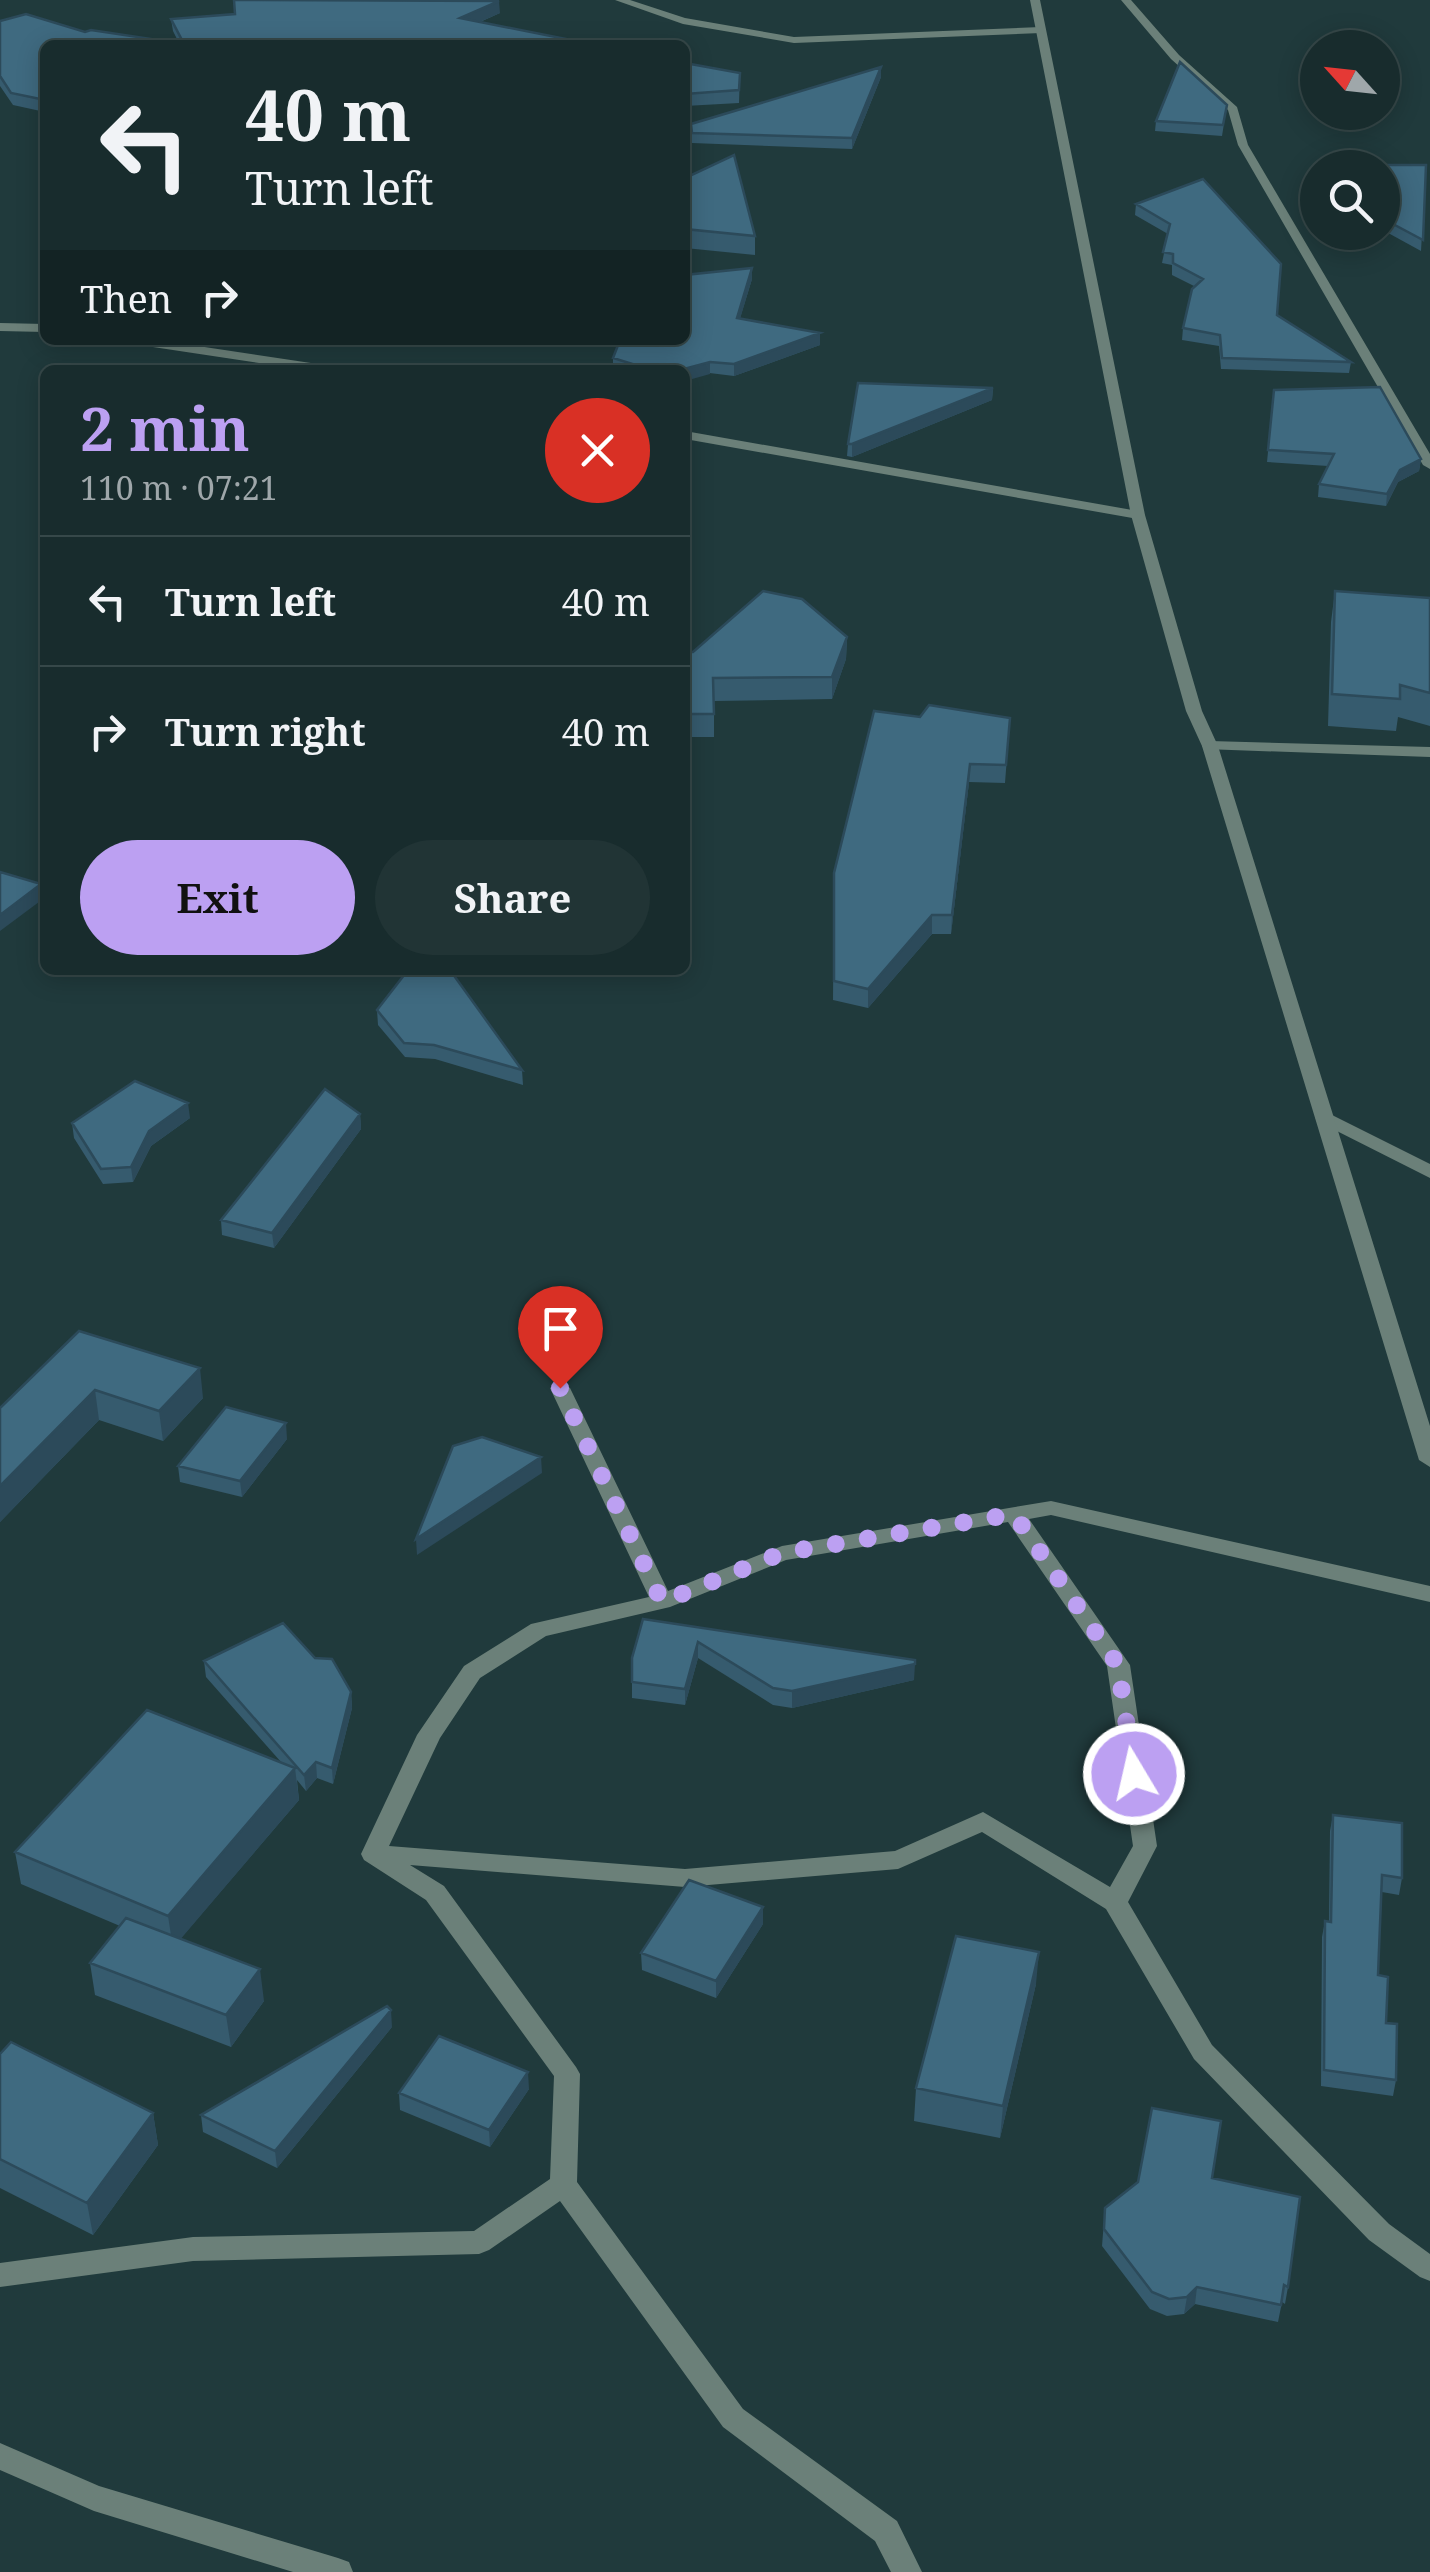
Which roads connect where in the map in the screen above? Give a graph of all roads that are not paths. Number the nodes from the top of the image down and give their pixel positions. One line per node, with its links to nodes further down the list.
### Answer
1 (620, 0): 4 (street)
2 (1036, 0): 4 (street)
3 (1126, 0): 10 (street)
4 (1041, 30): 11 (street)
5 (0, 327): 6 (street)
6 (40, 328)
7 (166, 345): 8 (street)
8 (297, 365)
9 (690, 437): 11 (street)
10 (1430, 465)
11 (1138, 515): 12 (street)
12 (1210, 746): 13 (street); 14 (street)
13 (1430, 752)
14 (1324, 1117): 15 (street); 17 (street)
15 (1430, 1172)
16 (560, 1388): 20 (street)
17 (1430, 1460)
18 (1014, 1514): 19 (street); 20 (street); 22 (street)
19 (1430, 1594)
20 (662, 1602): 21 (street)
21 (373, 1854): 22 (street); 23 (street)
22 (1116, 1902): 24 (street)
23 (563, 2184): 25 (street); 28 (street)
24 (1430, 2270)
25 (0, 2275)
26 (0, 2456): 27 (street)
27 (338, 2572)
28 (906, 2572)

